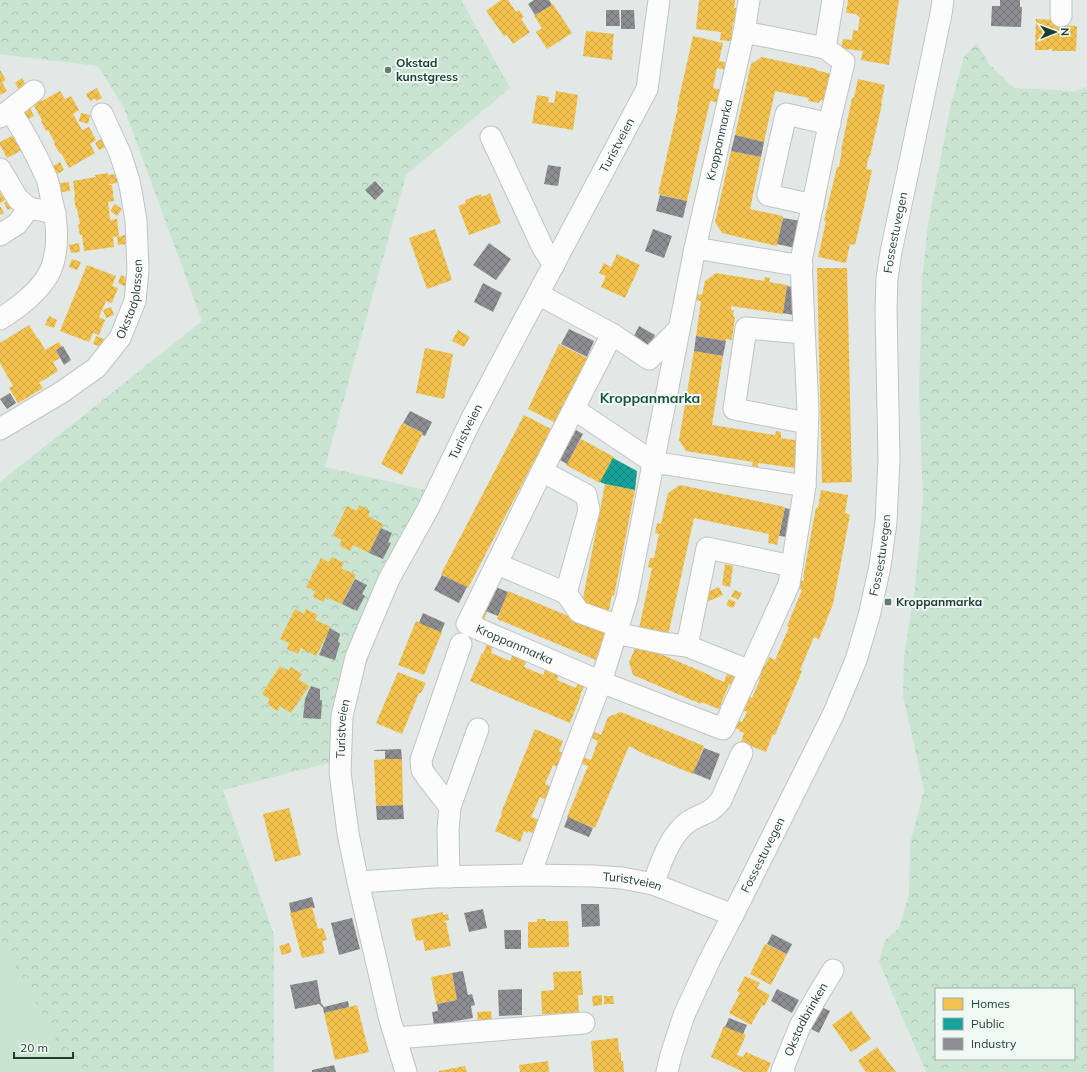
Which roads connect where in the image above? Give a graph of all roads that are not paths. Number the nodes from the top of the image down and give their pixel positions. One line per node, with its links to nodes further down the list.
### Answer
1 (659, 0): 18 (street, Turistveien)
2 (749, 0): 5 (street, Kroppanmarka)
3 (833, 0): 6 (street)
4 (943, 0): 48 (street, Fossestuvegen)
5 (744, 32): 6 (street, Kroppanmarka); 17 (street, Kroppanmarka)
6 (825, 48): 10 (street, Kroppanmarka)
7 (34, 91): 8 (street)
8 (5, 113): 15 (street)
9 (102, 114): 29 (street, Okstadplassen)
10 (830, 124): 13 (street, Kroppanmarka); 13 (street)
11 (491, 137): 18 (street)
12 (0, 169): 14 (street)
13 (813, 204): 19 (street, Kroppanmarka)
14 (29, 208): 15 (street); 16 (street)
15 (55, 213): 21 (street)
16 (0, 235)
17 (695, 248): 19 (street); 22 (street, Kroppanmarka)
18 (554, 264): 20 (street, Turistveien)
19 (802, 266): 23 (street, Kroppanmarka)
20 (538, 294): 24 (street); 46 (street, Turistveien)
21 (3, 311)
22 (678, 330): 25 (street); 26 (street, Kroppanmarka)
23 (804, 333): 28 (street, Kroppanmarka); 28 (street)
24 (612, 334): 25 (street); 27 (street, Kroppanmarka)
25 (649, 359): 26 (street)
26 (671, 370): 30 (street, Kroppanmarka)
27 (574, 409): 30 (street); 31 (street, Kroppanmarka)
28 (807, 423): 32 (street, Kroppanmarka)
29 (0, 429)
30 (653, 462): 32 (street); 36 (street, Kroppanmarka)
31 (542, 471): 33 (street, Kroppanmarka); 35 (street)
32 (805, 486): 34 (street, Kroppanmarka)
33 (497, 564): 35 (street); 40 (street, Kroppanmarka)
34 (792, 566): 38 (street); 39 (street, Kroppanmarka)
35 (566, 593): 36 (street)
36 (617, 630): 38 (street); 40 (street, Kroppanmarka)
37 (461, 644): 43 (street)
38 (687, 646): 39 (street)
39 (750, 670): 40 (street, Kroppanmarka)
40 (601, 682): 44 (street, Kroppanmarka)
41 (478, 729): 43 (street)
42 (742, 753): 47 (street)
43 (450, 808): 45 (street)
44 (530, 875): 45 (street, Turistveien); 47 (street, Turistveien)
45 (449, 877): 46 (street, Turistveien)
46 (358, 882): 51 (street, Turistveien)
47 (653, 884): 48 (street, Turistveien)
48 (733, 915): 53 (street, Fossestuvegen)
49 (833, 970): 54 (street, Okstadbrinken)
50 (584, 1023): 51 (street)
51 (396, 1038): 52 (street, Turistveien)
52 (406, 1072)
53 (667, 1072)
54 (783, 1072)

